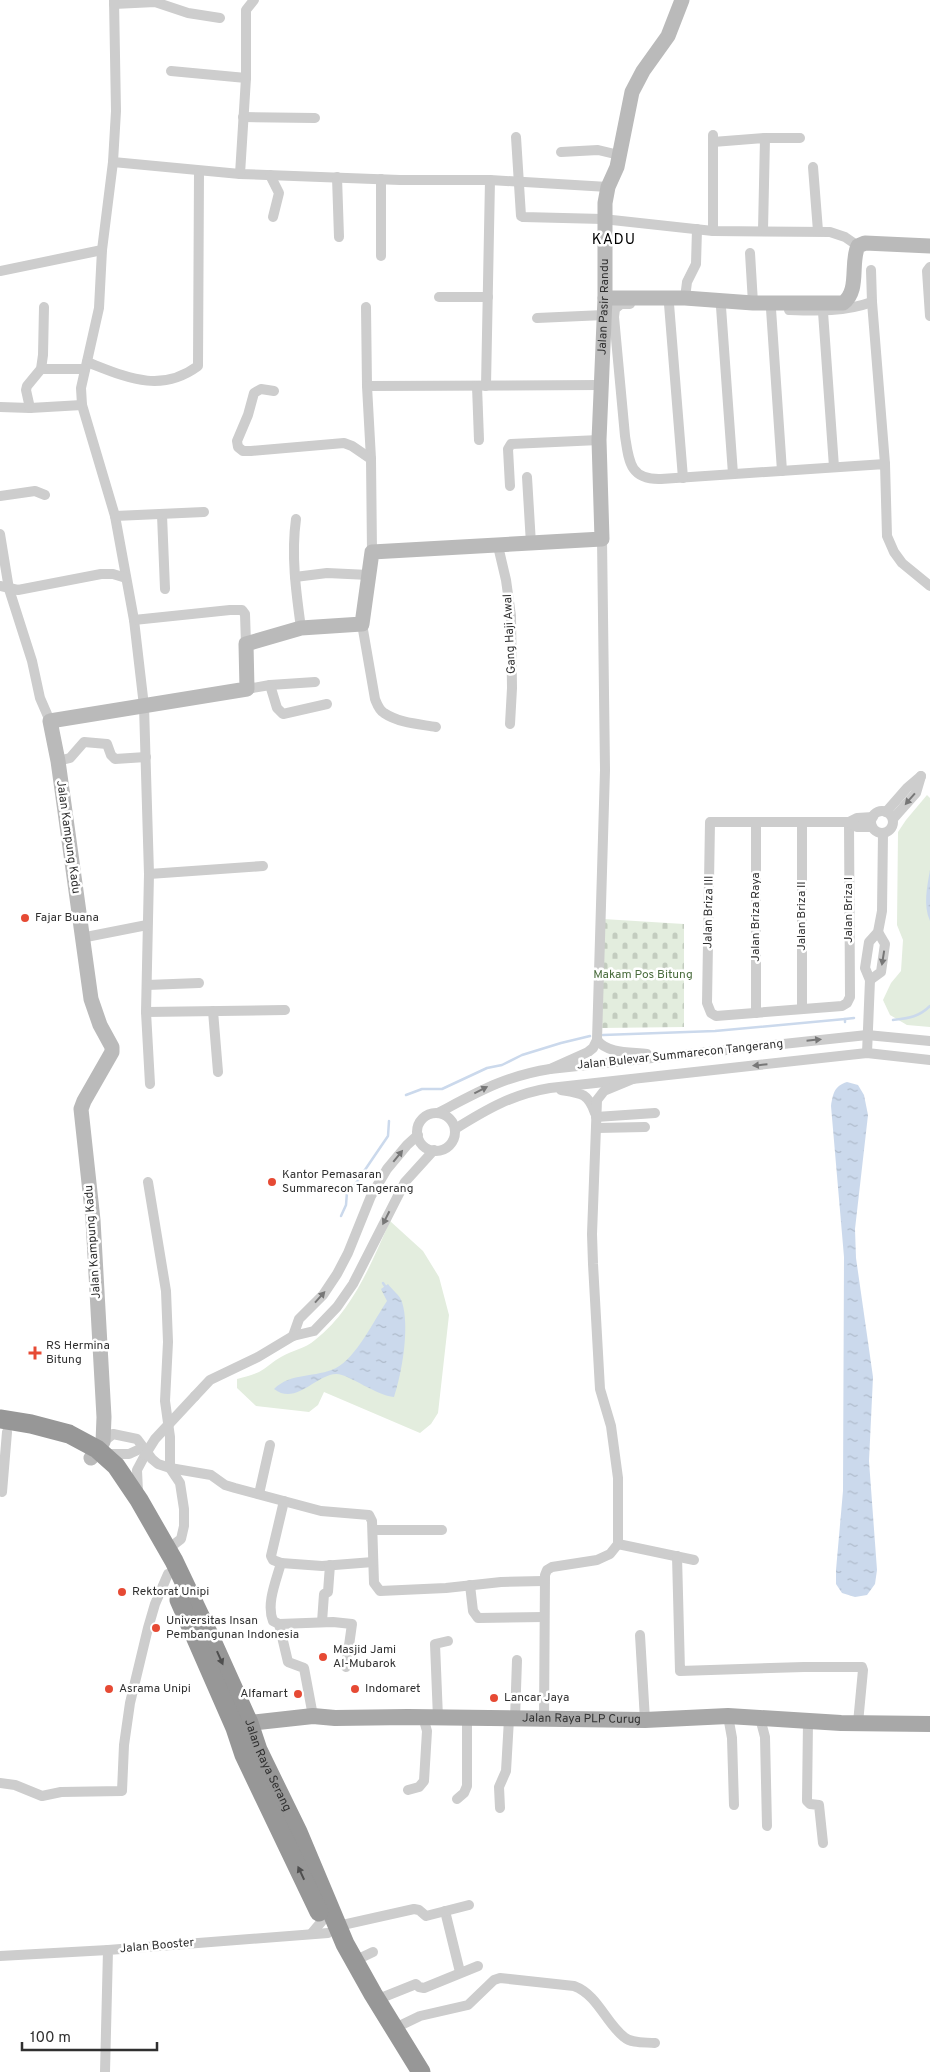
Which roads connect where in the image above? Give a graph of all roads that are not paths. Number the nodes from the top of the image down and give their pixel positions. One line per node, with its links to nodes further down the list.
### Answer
1 (254, 0): 6 (street)
2 (682, 0): 13 (street, Jalan Pasir Randu)
3 (114, 2): 4 (street); 14 (street)
4 (220, 18)
5 (171, 71): 6 (street)
6 (246, 78): 7 (street)
7 (244, 117): 8 (street); 17 (street)
8 (315, 118)
9 (516, 137): 22 (street)
10 (765, 138): 11 (street); 27 (street); 28 (street)
11 (800, 138)
12 (561, 152): 13 (street)
13 (619, 154): 23 (street, Jalan Pasir Randu)
14 (113, 162): 16 (street); 33 (street)
15 (813, 168): 29 (street)
16 (199, 171): 17 (street); 54 (street)
17 (240, 174): 18 (street)
18 (270, 175): 19 (street); 24 (street)
19 (337, 177): 20 (street); 30 (street)
20 (381, 179): 21 (street); 35 (street)
21 (490, 180): 22 (street); 40 (street)
22 (518, 181): 23 (street); 25 (street)
23 (608, 187): 25 (street, Jalan Pasir Randu)
24 (273, 217)
25 (603, 219): 26 (street); 41 (street, Jalan Pasir Randu)
26 (697, 229): 28 (street); 42 (street)
27 (763, 230): 28 (street); 29 (street)
28 (713, 231)
29 (818, 231): 31 (street)
30 (338, 237)
31 (858, 246): 32 (street); 44 (street)
32 (930, 246)
33 (102, 250): 38 (street); 54 (street)
34 (750, 253): 44 (street)
35 (381, 256)
36 (930, 267): 52 (street)
37 (871, 270): 43 (street)
38 (0, 271)
39 (439, 297): 40 (street)
40 (488, 297): 58 (street)
41 (605, 298): 42 (street); 51 (street, Jalan Pasir Randu)
42 (686, 298): 44 (street)
43 (872, 302): 50 (street); 66 (street)
44 (753, 303)
45 (669, 304): 46 (street); 71 (street); 71 (street)
46 (721, 306): 49 (street); 69 (street)
47 (44, 307): 55 (street)
48 (366, 308): 57 (street)
49 (772, 309): 50 (street); 68 (street)
50 (823, 312): 67 (street)
51 (604, 315): 53 (street); 56 (street, Jalan Pasir Randu)
52 (930, 316)
53 (537, 318)
54 (86, 365): 55 (street); 60 (street)
55 (41, 369): 62 (street)
56 (601, 384): 58 (street); 64 (street, Jalan Pasir Randu)
57 (366, 386): 58 (street); 65 (street)
58 (481, 386): 63 (street)
59 (274, 391): 65 (street)
60 (82, 405): 62 (street); 77 (street)
61 (0, 407): 62 (street)
62 (30, 408)
63 (479, 440)
64 (598, 440): 72 (street); 80 (street, Jalan Pasir Randu)
65 (371, 459): 83 (street)
66 (885, 464): 67 (street); 87 (street)
67 (834, 468): 68 (street)
68 (782, 471): 69 (street)
69 (733, 474): 71 (street)
70 (528, 477): 81 (street)
71 (683, 478)
72 (510, 486)
73 (45, 495): 74 (street)
74 (0, 496)
75 (204, 512): 76 (street)
76 (162, 515): 77 (street); 89 (street)
77 (115, 516): 86 (street)
78 (296, 519): 85 (street)
79 (0, 534): 88 (street, Jalan Kampung Kadu)
80 (602, 539): 81 (street); 123 (street)
81 (531, 544): 82 (street)
82 (498, 546): 83 (street); 100 (street, Gang Haji Awal)
83 (372, 552): 84 (street)
84 (369, 576): 85 (street); 91 (street)
85 (295, 577): 92 (street)
86 (126, 578): 88 (street); 90 (street)
87 (930, 586)
88 (5, 588): 99 (street, Jalan Kampung Kadu)
89 (165, 589)
90 (134, 620): 93 (street); 98 (street)
91 (362, 624): 92 (street); 101 (street)
92 (301, 628): 93 (street)
93 (246, 644): 96 (street)
94 (315, 682): 95 (street)
95 (270, 685): 96 (street); 97 (street)
96 (247, 689): 98 (street)
97 (326, 704)
98 (144, 706): 99 (street); 102 (street)
99 (50, 721): 103 (street, Jalan Kampung Kadu)
100 (510, 724)
101 (436, 727)
102 (146, 757): 103 (street); 110 (street)
103 (58, 761): 113 (street, Jalan Kampung Kadu)
104 (756, 822): 105 (street); 121 (street, Jalan Briza Raya); 121 (street, Jalan Briza III)
105 (802, 822): 106 (street); 117 (street, Jalan Briza II)
106 (849, 822): 107 (street); 117 (street, Jalan Briza I)
107 (872, 822): 108 (street); 108 (street, one-way to 108)
108 (882, 834): 112 (street)
109 (263, 866): 110 (street)
110 (149, 874): 111 (street)
111 (147, 925): 113 (street); 116 (street)
112 (878, 932): 114 (street); 114 (street, one-way to 114)
113 (81, 938): 145 (street, Jalan Kampung Kadu)
114 (870, 980): 122 (street)
115 (199, 984): 116 (street)
116 (147, 985): 120 (street)
117 (802, 1009): 121 (street)
118 (285, 1010): 119 (street)
119 (214, 1011): 120 (street); 129 (street)
120 (146, 1012): 131 (street)
121 (756, 1013)
122 (867, 1035): 124 (street, Jalan Bulevar Summarecon Tangerang); 125 (street); 126 (street, Jalan Bulevar Summarecon Tangerang, one-way to 122)
123 (597, 1040): 126 (street); 128 (street)
124 (930, 1041)
125 (867, 1053): 127 (street, Jalan Bulevar Summarecon Tangerang); 130 (street, Jalan Bulevar Summarecon Tangerang, one-way to 130)
126 (664, 1056): 128 (street, Jalan Bulevar Summarecon Tangerang)
127 (930, 1060)
128 (550, 1069): 133 (street, Jalan Bulevar Summarecon Tangerang, one-way to 128)
129 (218, 1072)
130 (634, 1078): 132 (street, Jalan Bulevar Summarecon Tangerang); 135 (street)
131 (150, 1084)
132 (550, 1088): 135 (street); 138 (street, Jalan Bulevar Summarecon Tangerang)
133 (438, 1113): 138 (street); 139 (street, Jalan Bulevar Summarecon Tangerang)
134 (656, 1113): 135 (street)
135 (596, 1116): 137 (street)
136 (645, 1127): 137 (street)
137 (597, 1128): 154 (street)
138 (455, 1129): 140 (street, Jalan Bulevar Summarecon Tangerang)
139 (418, 1135): 140 (street); 142 (street, Jalan Bulevar Summarecon Tangerang, one-way to 139)
140 (434, 1150): 142 (street, Jalan Bulevar Summarecon Tangerang, one-way to 142)
141 (148, 1182): 147 (street)
142 (293, 1336): 146 (street, Jalan Bulevar Summarecon Tangerang, bridge)
143 (2, 1428): 145 (highway, Jalan Raya Serang); 148 (street)
144 (270, 1445): 149 (street)
145 (98, 1451): 146 (street, Jalan Bulevar Summarecon Tangerang); 147 (street); 150 (highway, Jalan Raya Serang); 161 (highway, Jalan Raya Serang)
146 (142, 1452): 150 (street)
147 (170, 1468): 149 (street); 155 (street)
148 (2, 1492)
149 (258, 1494): 151 (street)
150 (139, 1500): 155 (highway, Jalan Raya Serang)
151 (284, 1501): 152 (street); 159 (street)
152 (372, 1530): 153 (street); 158 (street)
153 (442, 1530)
154 (618, 1544): 156 (street); 162 (street)
155 (168, 1549): 182 (highway, Jalan Raya Serang, one-way to 182)
156 (677, 1556): 157 (street); 180 (street)
157 (694, 1560)
158 (373, 1562): 160 (street); 163 (street)
159 (281, 1563): 160 (street); 166 (street)
160 (330, 1565): 165 (street)
161 (168, 1574): 182 (highway, Jalan Raya Serang); 183 (street)
162 (543, 1582): 163 (street); 164 (street)
163 (470, 1585): 164 (street)
164 (544, 1617): 177 (street)
165 (322, 1622): 166 (street); 170 (street)
166 (278, 1624): 171 (street)
167 (640, 1635): 178 (street)
168 (448, 1641): 173 (street)
169 (517, 1660): 176 (street)
170 (346, 1667)
171 (313, 1716): 173 (main road, Jalan Raya PLP Curug); 182 (main road, Jalan Raya PLP Curug)
172 (728, 1716): 175 (main road, Jalan Raya PLP Curug); 178 (main road, Jalan Raya PLP Curug); 186 (street)
173 (431, 1717): 174 (main road, Jalan Raya PLP Curug); 184 (street)
174 (466, 1718): 176 (main road, Jalan Raya PLP Curug); 185 (street)
175 (760, 1718): 179 (main road, Jalan Raya PLP Curug); 188 (street)
176 (512, 1719): 177 (main road, Jalan Raya PLP Curug); 187 (street)
177 (544, 1720): 178 (main road, Jalan Raya PLP Curug)
178 (645, 1720)
179 (808, 1721): 180 (main road, Jalan Raya PLP Curug); 189 (street)
180 (858, 1723): 181 (main road, Jalan Raya PLP Curug)
181 (930, 1724)
182 (242, 1726): 192 (highway, Jalan Raya Serang)
183 (0, 1783)
184 (408, 1790)
185 (457, 1799)
186 (734, 1805)
187 (500, 1808)
188 (768, 1826)
189 (823, 1842)
190 (469, 1905): 191 (street, Jalan Booster)
191 (444, 1911): 192 (street, Jalan Booster); 198 (street)
192 (325, 1928): 193 (street, Jalan Booster); 196 (highway, Jalan Raya Serang); 203 (highway, Jalan Raya Serang)
193 (108, 1950): 195 (street); 202 (street, Jalan Booster)
194 (374, 1952): 196 (street)
195 (0, 1956)
196 (354, 1961): 199 (highway, Jalan Raya Serang)
197 (478, 1966): 198 (street)
198 (460, 1972): 199 (street)
199 (376, 2000): 200 (highway, Jalan Raya Serang)
200 (395, 2028): 201 (street); 204 (highway, Jalan Raya Serang)
201 (655, 2043)
202 (105, 2072)
203 (412, 2072)
204 (421, 2072)

